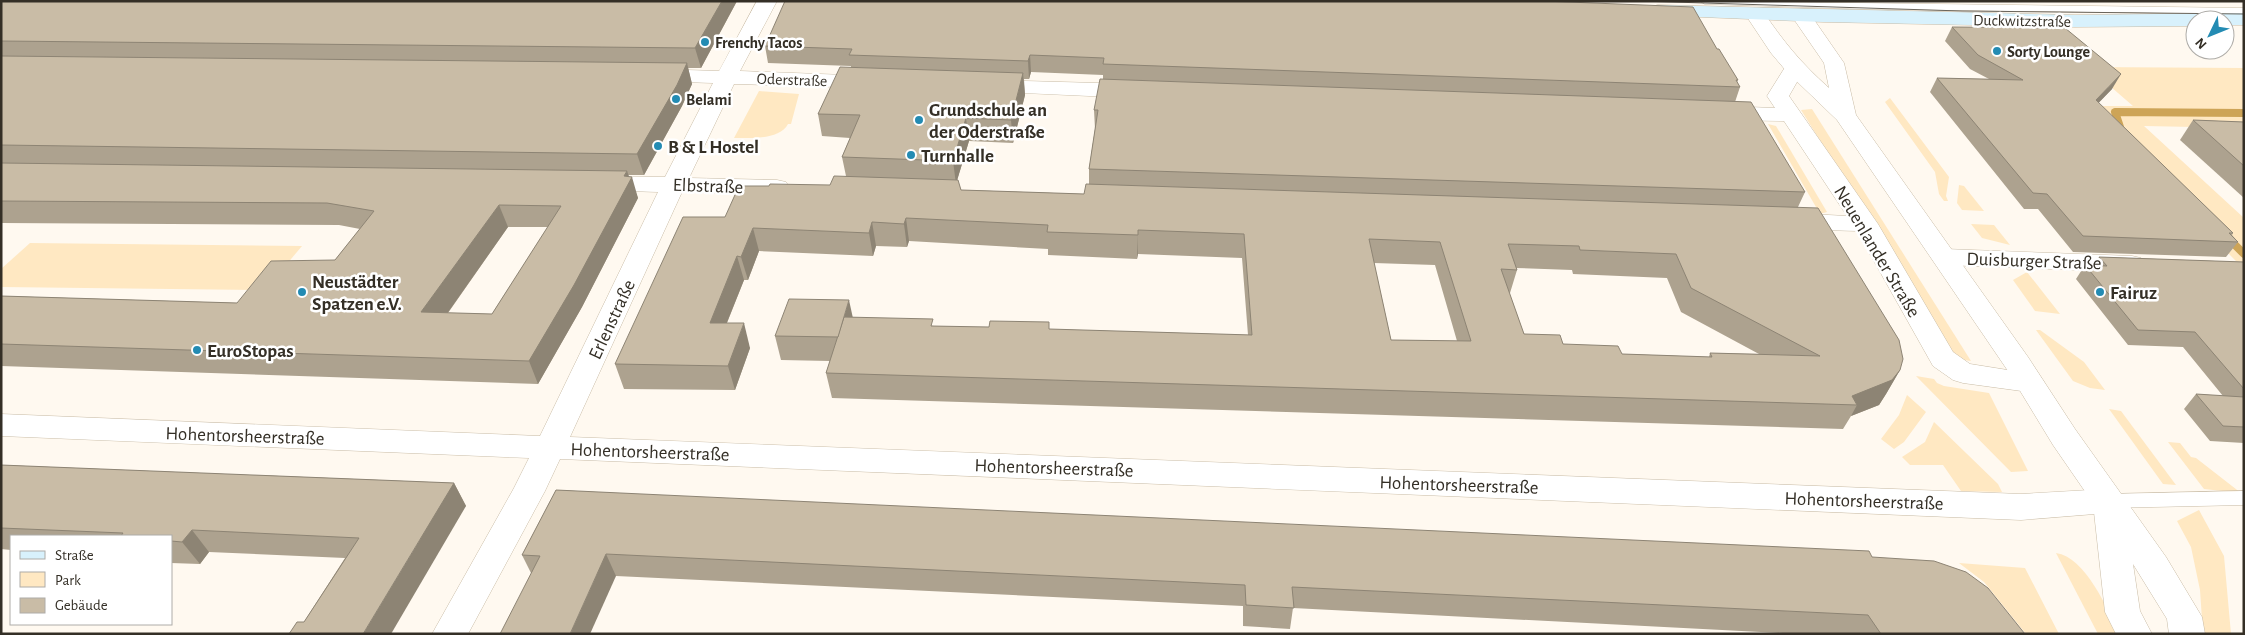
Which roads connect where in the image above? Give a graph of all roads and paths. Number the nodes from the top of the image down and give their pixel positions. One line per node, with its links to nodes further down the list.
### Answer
1 (767, 1): 12 (street, Erlenstraße)
2 (1705, 1): 5 (lane)
3 (2086, 1): 4 (main road, Duckwitzstraße)
4 (2244, 3)
5 (1750, 6): 6 (main road, Duckwitzstraße); 7 (main road, Duckwitzstraße); 10 (street)
6 (1795, 7): 8 (lane); 9 (main road, Duckwitzstraße); 18 (street)
7 (1644, 10)
8 (2244, 12)
9 (2244, 19)
10 (1794, 68): 17 (street, Neuenlander Straße); 18 (street)
11 (638, 75): 12 (street, Oderstraße)
12 (727, 76): 13 (street, Oderstraße); 20 (street, Erlenstraße)
13 (890, 82)
14 (970, 85): 15 (street)
15 (1150, 92)
16 (1699, 112): 17 (street)
17 (1791, 115): 23 (street, Neuenlander Straße)
18 (1845, 115): 24 (street)
19 (579, 183): 20 (street, Elbstraße)
20 (674, 184): 21 (street, Elbstraße); 28 (street, Erlenstraße)
21 (803, 188)
22 (1771, 220): 23 (street)
23 (1864, 224): 26 (street, Neuenlander Straße)
24 (1944, 257): 25 (street, Duisburger Straße); 26 (street)
25 (2151, 264)
26 (2029, 382): 30 (street)
27 (1, 425): 28 (street, Hohentorsheerstraße)
28 (550, 447): 30 (street, Hohentorsheerstraße); 31 (street, Erlenstraße)
29 (2244, 498): 30 (lane)
30 (2107, 501): 32 (street); 33 (street)
31 (450, 634)
32 (2134, 634)
33 (2187, 634)

